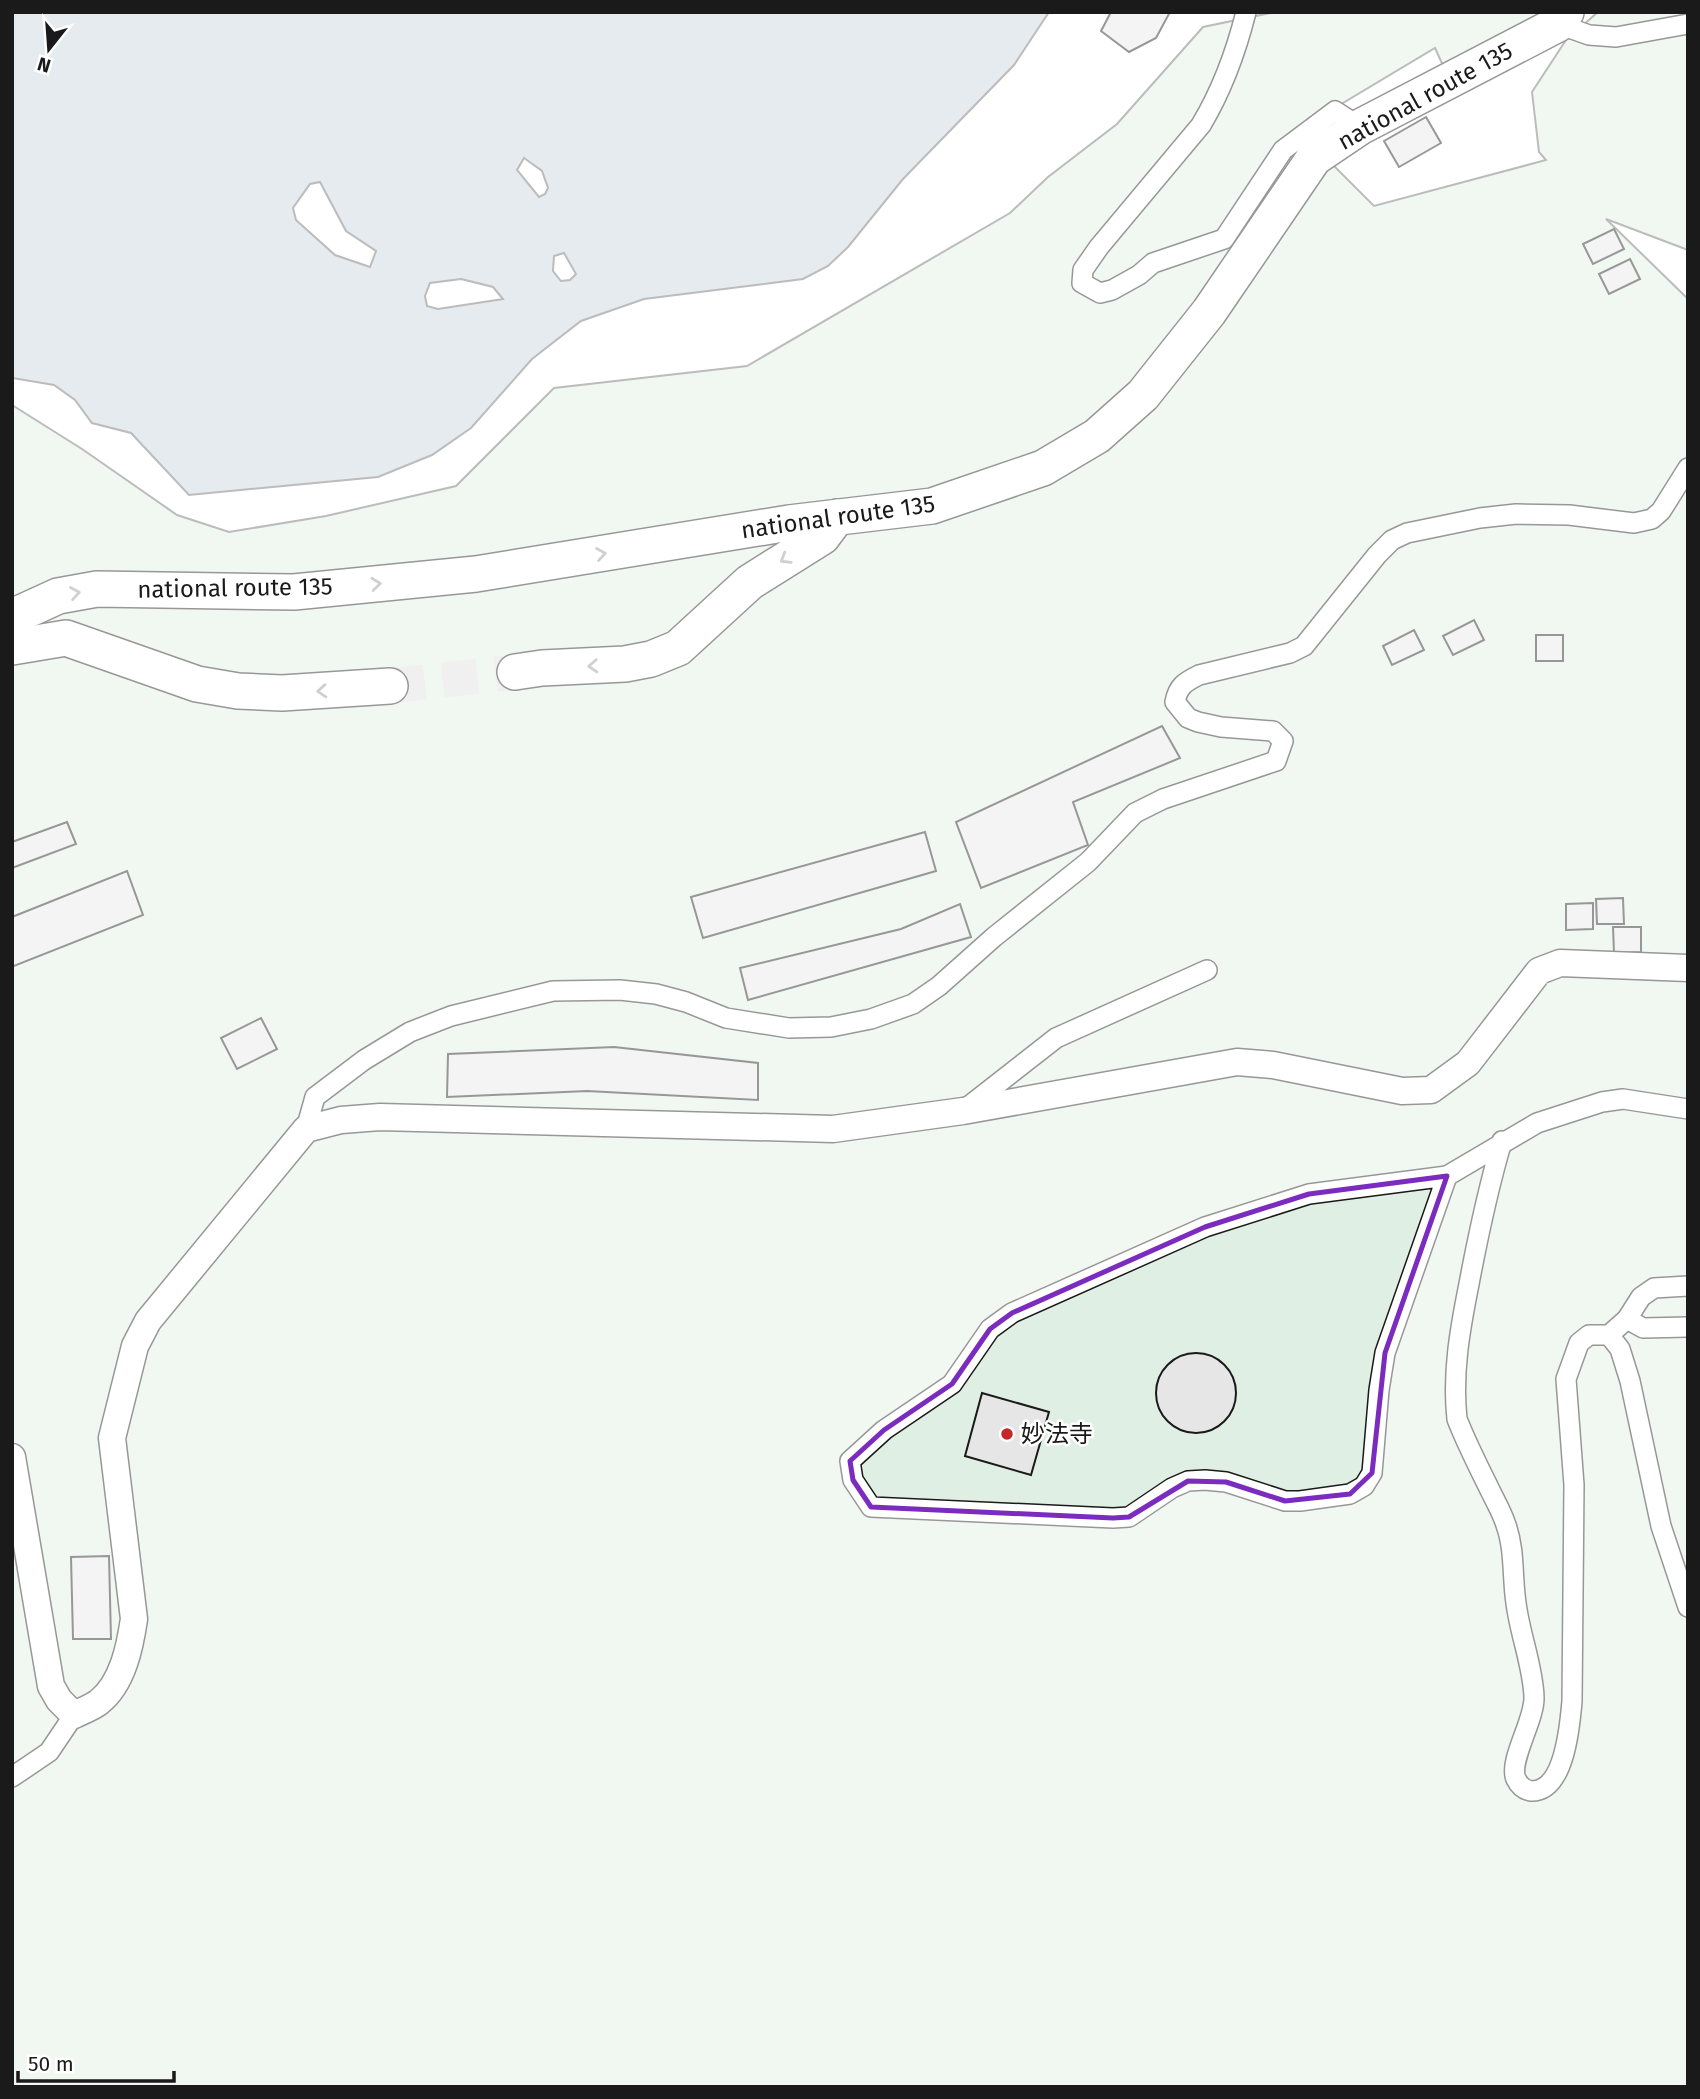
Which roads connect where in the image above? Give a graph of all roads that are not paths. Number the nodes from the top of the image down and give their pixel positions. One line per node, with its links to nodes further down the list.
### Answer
1 (1246, 12): 4 (street)
2 (1562, 18): 3 (street); 4 (highway, national route 135)
3 (1688, 24)
4 (1360, 127): 6 (highway, national route 135)
5 (1688, 468): 15 (street)
6 (837, 517): 7 (highway, national route 135, one-way to 6); 9 (highway, national route 135, one-way to 9)
7 (12, 617)
8 (12, 648): 10 (highway, one-way to 8)
9 (515, 672)
10 (390, 686)
11 (1207, 970): 14 (street)
12 (1685, 972): 14 (street)
13 (1688, 1109): 16 (street)
14 (964, 1111): 15 (street)
15 (306, 1129): 24 (street)
16 (1502, 1142): 17 (street); 21 (street)
17 (1447, 1176): 17 (street)
18 (1688, 1286): 19 (street)
19 (1627, 1319): 20 (street); 21 (street)
20 (1688, 1327)
21 (1609, 1335): 23 (street)
22 (12, 1457): 24 (street)
23 (1688, 1607)
24 (74, 1715): 25 (street)
25 (12, 1777)

